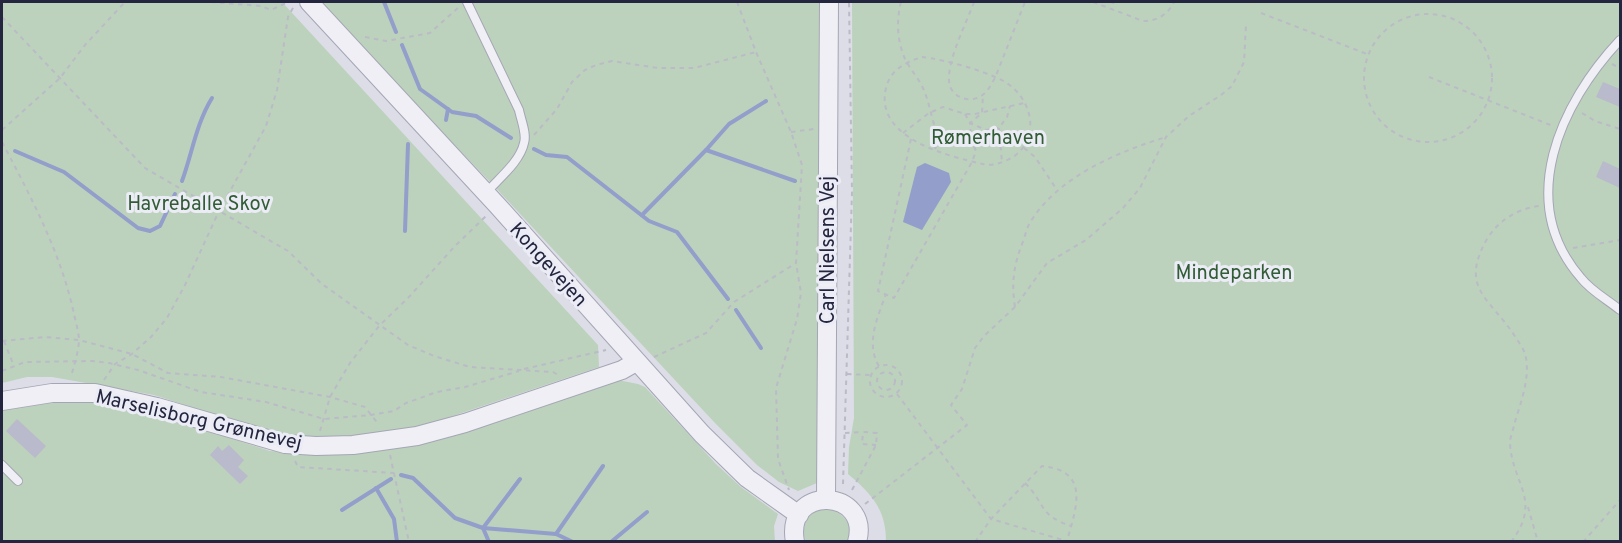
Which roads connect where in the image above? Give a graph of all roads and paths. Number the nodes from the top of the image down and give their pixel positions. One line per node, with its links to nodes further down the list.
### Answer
1 (125, 2): 27 (path)
2 (211, 2): 3 (path)
3 (288, 2)
4 (297, 2): 56 (path)
5 (309, 2): 54 (street, Kongevejen)
6 (466, 2): 20 (path); 48 (lane)
7 (736, 2): 22 (path)
8 (829, 2): 38 (street, Carl Nielsens Vej)
9 (849, 2): 76 (path)
10 (901, 2): 24 (path)
11 (974, 2): 25 (path)
12 (1025, 2): 28 (path)
13 (1093, 2): 16 (path)
14 (1110, 2): 15 (path)
15 (1118, 2)
16 (1174, 2)
17 (1261, 13): 23 (path)
18 (2, 17): 27 (path)
19 (1246, 25): 45 (path)
20 (365, 38)
21 (1620, 40): 33 (lane)
22 (756, 52): 43 (path); 48 (path)
23 (1367, 54): 30 (path); 30 (path)
24 (906, 62): 25 (path); 34 (path); 44 (path)
25 (952, 62): 28 (path); 29 (path)
26 (1429, 77): 30 (path)
27 (60, 78): 41 (path); 56 (path)
28 (995, 78): 29 (path); 31 (path)
29 (982, 95): 35 (path)
30 (1487, 101): 42 (path)
31 (1024, 103): 32 (path); 49 (path)
32 (1010, 105): 35 (path); 39 (path)
33 (1572, 106): 40 (path); 42 (lane)
34 (932, 111): 36 (path); 44 (path); 50 (path)
35 (982, 113): 36 (path); 37 (path)
36 (965, 114): 37 (path)
37 (970, 123): 39 (path); 51 (path)
38 (828, 128): 43 (path); 101 (street, Carl Nielsens Vej)
39 (999, 128): 52 (path)
40 (1620, 129)
41 (2, 130)
42 (1562, 130): 55 (lane)
43 (790, 132): 59 (path)
44 (902, 133): 46 (path)
45 (1166, 137): 53 (path); 61 (path)
46 (911, 139): 50 (path); 60 (path)
47 (2, 142): 64 (path)
48 (525, 143): 54 (lane)
49 (1024, 148): 52 (path); 53 (path)
50 (934, 150): 51 (path)
51 (972, 162): 52 (path); 60 (path)
52 (1002, 163)
53 (1057, 190): 61 (path)
54 (491, 199): 63 (path); 66 (street, Kongevejen)
55 (1549, 205): 58 (lane); 102 (path)
56 (219, 211): 63 (path); 67 (path)
57 (1620, 240): 58 (path)
58 (1562, 250): 62 (lane)
59 (796, 263): 69 (path); 103 (path)
60 (885, 294): 72 (path)
61 (1015, 307): 95 (path)
62 (1620, 310)
63 (379, 326): 73 (path); 85 (path)
64 (79, 340): 65 (path); 67 (path); 68 (path)
65 (3, 341): 71 (path)
66 (622, 346): 69 (street, Kongevejen); 73 (path)
67 (132, 354): 70 (path); 85 (path)
68 (75, 362): 70 (path); 71 (path); 82 (path)
69 (636, 362): 79 (street, Marselisborg Grønnevej); 103 (street, Kongevejen)
70 (115, 364): 83 (path); 88 (path)
71 (14, 366): 74 (path)
72 (879, 366): 75 (path); 77 (path)
73 (522, 370): 79 (path); 87 (path)
74 (2, 371)
75 (900, 372): 78 (path); 84 (path)
76 (846, 374): 77 (path); 90 (path)
77 (870, 375): 81 (path)
78 (894, 375): 80 (path); 80 (path)
79 (576, 385): 91 (street, Marselisborg Grønnevej)
80 (878, 385): 81 (path)
81 (872, 389): 84 (path)
82 (65, 393): 83 (street, Marselisborg Grønnevej); 86 (street, Marselisborg Grønnevej)
83 (95, 393): 92 (street, Marselisborg Grønnevej)
84 (897, 394): 95 (path)
85 (330, 397): 87 (path); 88 (path)
86 (2, 401)
87 (371, 415): 88 (path); 91 (path)
88 (324, 419): 94 (path)
89 (862, 432): 90 (path); 93 (path); 93 (path)
90 (845, 433): 101 (path)
91 (386, 441): 94 (street, Marselisborg Grønnevej); 97 (path)
92 (285, 444): 94 (street, Marselisborg Grønnevej); 97 (path)
93 (876, 445): 101 (path)
94 (316, 446)
95 (938, 448): 101 (path); 104 (path)
96 (2, 465): 98 (lane)
97 (394, 473): 107 (path)
98 (18, 481)
99 (1025, 483): 104 (path); 105 (path); 105 (path)
100 (1620, 500): 113 (path)
101 (840, 504): 103 (street); 109 (street, Carl Nielsens Vej)
102 (1527, 504): 111 (path); 112 (path)
103 (799, 515): 108 (street)
104 (991, 519): 106 (path); 110 (path)
105 (1071, 526): 106 (path)
106 (1069, 541)
107 (410, 542)
108 (795, 542)
109 (857, 542)
110 (975, 542)
111 (1511, 542)
112 (1538, 542)
113 (1583, 542)

